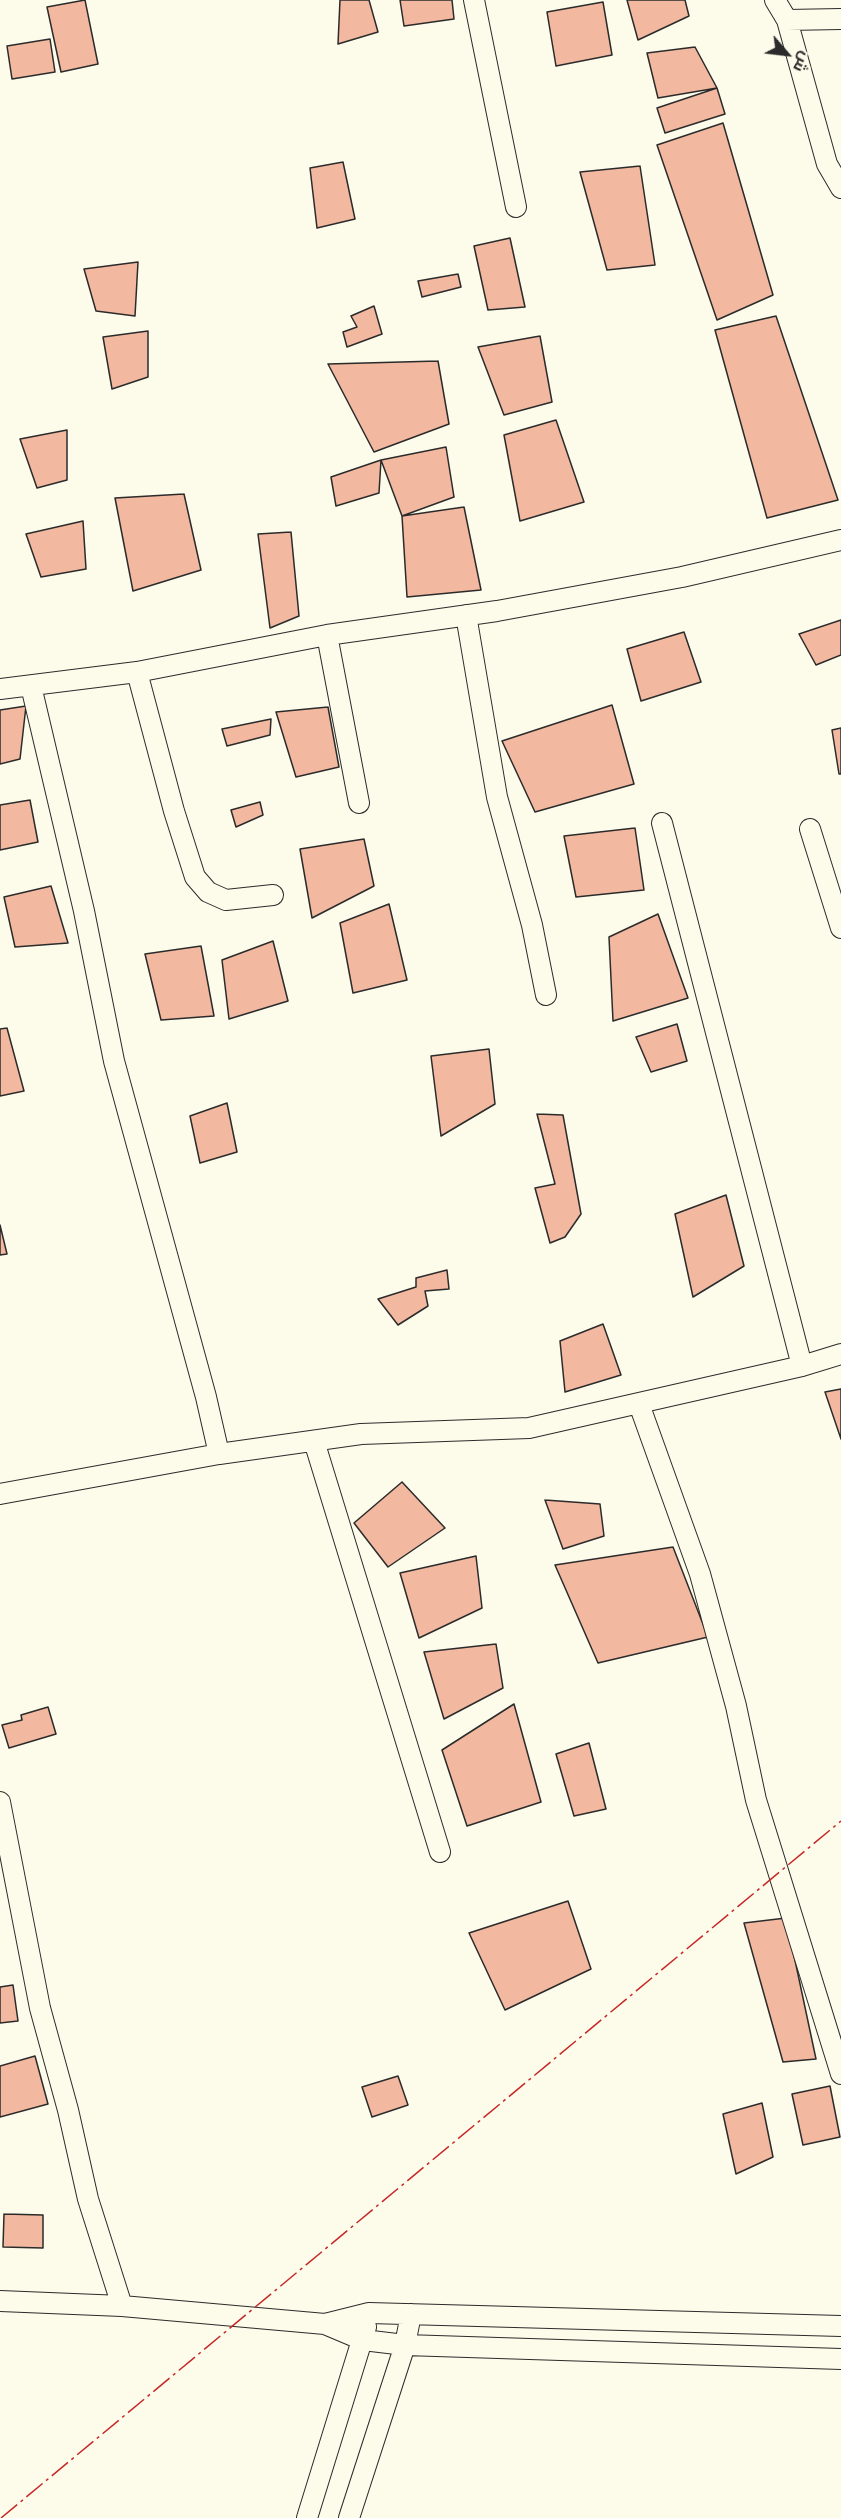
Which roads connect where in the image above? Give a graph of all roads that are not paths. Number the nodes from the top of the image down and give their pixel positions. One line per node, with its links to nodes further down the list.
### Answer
1 (474, 0): 6 (street)
2 (775, 0): 4 (street)
3 (841, 19): 4 (street)
4 (787, 20): 5 (street)
5 (841, 188)
6 (516, 207)
7 (841, 540): 8 (street)
8 (466, 615): 9 (street); 18 (street)
9 (327, 635): 10 (street); 13 (street)
10 (137, 672): 11 (street); 16 (street)
11 (31, 686): 12 (street); 23 (street)
12 (0, 689)
13 (359, 803)
14 (662, 823): 20 (street)
15 (810, 828): 17 (street)
16 (273, 895)
17 (841, 928)
18 (546, 994)
19 (841, 1354): 20 (street)
20 (802, 1366): 21 (street)
21 (639, 1404): 22 (street); 27 (street)
22 (314, 1441): 23 (street); 26 (street)
23 (219, 1454): 24 (street)
24 (0, 1494)
25 (0, 1802): 29 (street)
26 (440, 1852)
27 (841, 2074)
28 (0, 2301): 29 (street)
29 (122, 2306): 32 (street)
30 (369, 2313): 31 (street); 32 (street); 34 (street)
31 (411, 2314): 33 (street); 35 (street)
32 (325, 2324): 34 (street)
33 (841, 2326)
34 (363, 2340): 35 (street); 37 (street)
35 (405, 2345): 36 (street); 38 (street)
36 (841, 2359)
37 (307, 2518)
38 (349, 2518)

